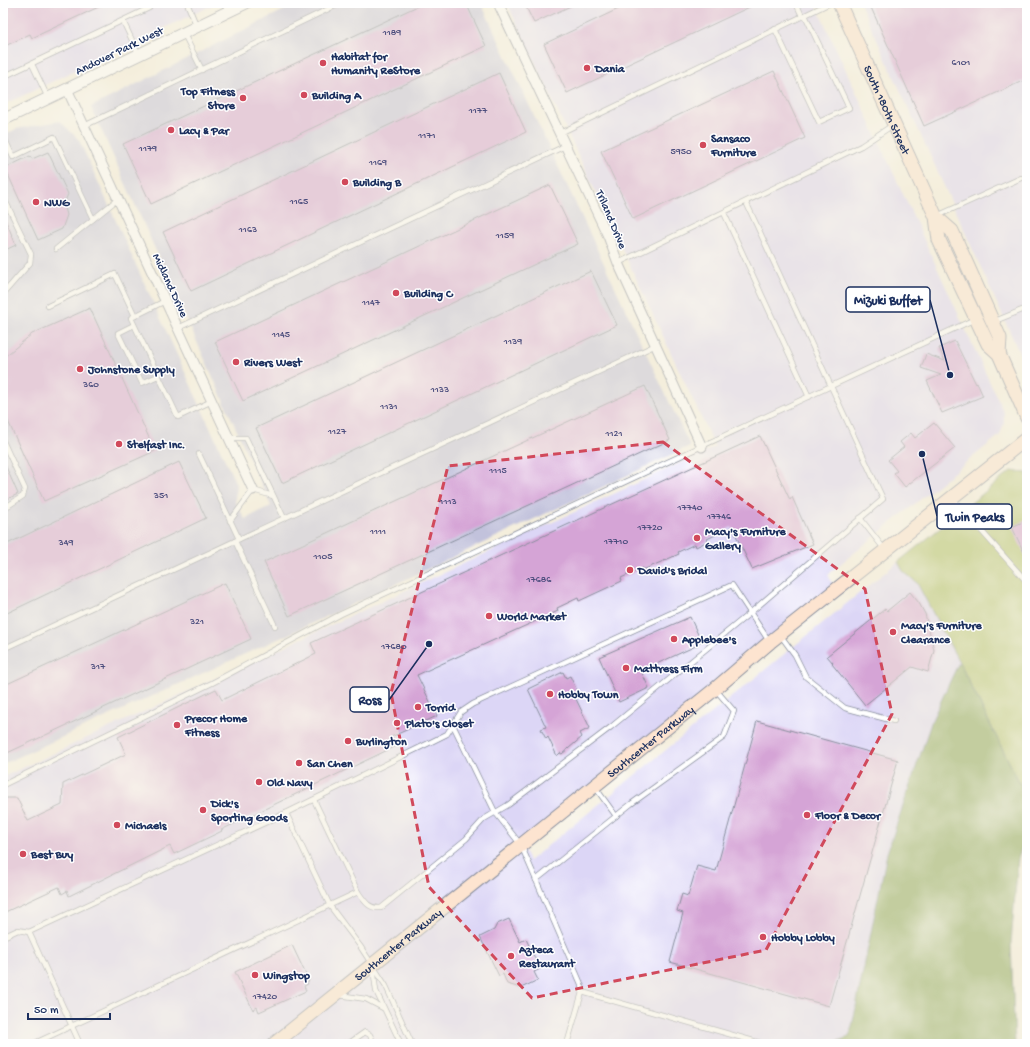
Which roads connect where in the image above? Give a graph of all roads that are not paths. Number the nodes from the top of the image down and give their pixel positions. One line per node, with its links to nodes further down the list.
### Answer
1 (147, 3): 10 (lane)
2 (187, 3): 11 (lane)
3 (246, 3): 11 (street, Andover Park West)
4 (341, 3): 16 (lane)
5 (498, 3): 23 (street, Triland Drive)
6 (796, 3): 9 (lane)
7 (830, 3): 9 (lane)
8 (839, 3): 21 (main road, South 180th Street)
9 (804, 16): 12 (lane); 12 (lane)
10 (123, 20): 14 (lane); 15 (lane)
11 (197, 27): 13 (street, Andover Park West)
12 (775, 30): 23 (lane)
13 (184, 33): 14 (street, Andover Park West); 16 (lane)
14 (139, 55): 18 (street, Andover Park West)
15 (32, 64): 17 (lane); 19 (lane)
16 (202, 70): 22 (lane)
17 (3, 77)
18 (67, 90): 19 (street, Andover Park West); 22 (street, Midland Drive)
19 (48, 98): 20 (street, Andover Park West)
20 (3, 120)
21 (894, 125): 29 (lane); 31 (main road, South 180th Street)
22 (84, 126): 28 (street, Midland Drive)
23 (560, 133): 25 (street, Triland Drive)
24 (3, 135): 32 (lane)
25 (566, 146): 34 (street, Triland Drive); 43 (lane)
26 (1021, 178): 31 (lane)
27 (3, 196): 35 (lane)
28 (118, 199): 32 (lane); 36 (street, Midland Drive)
29 (746, 202): 30 (lane); 47 (lane)
30 (724, 213): 34 (lane); 48 (lane)
31 (936, 217): 40 (main road, South 180th Street); 41 (main road, South 180th Street)
32 (93, 219): 33 (lane)
33 (56, 248)
34 (618, 264): 44 (street, Triland Drive)
35 (3, 294)
36 (165, 302): 39 (lane); 43 (street, Midland Drive)
37 (48, 306): 39 (lane)
38 (1027, 308): 41 (lane)
39 (135, 316): 42 (lane)
40 (977, 318): 45 (main road, South 180th Street); 47 (lane)
41 (993, 322): 45 (main road, South 180th Street)
42 (134, 325): 46 (lane); 46 (lane)
43 (178, 328): 49 (street, Midland Drive)
44 (656, 345): 54 (street, Triland Drive); 60 (lane)
45 (1000, 354): 50 (main road, South 180th Street)
46 (158, 376): 49 (lane)
47 (832, 387): 48 (lane); 61 (lane)
48 (809, 398): 54 (lane)
49 (212, 401): 51 (street, Midland Drive)
50 (1027, 418)
51 (229, 438): 56 (street, Midland Drive); 57 (lane)
52 (1027, 438): 58 (main road, Southcenter Parkway)
53 (3, 441): 59 (lane)
54 (702, 446): 73 (lane)
55 (199, 454): 62 (lane)
56 (253, 490): 57 (lane); 62 (lane)
57 (273, 496): 60 (lane)
58 (952, 498): 64 (main road, Southcenter Parkway); 65 (lane)
59 (4, 509)
60 (284, 518): 63 (lane)
61 (860, 518): 64 (lane); 66 (lane)
62 (230, 521): 63 (lane)
63 (237, 540): 67 (lane); 69 (lane)
64 (885, 551): 68 (main road, Southcenter Parkway)
65 (1027, 582)
66 (750, 613): 68 (lane); 72 (lane); 76 (lane)
67 (275, 626)
68 (775, 638): 70 (main road, Southcenter Parkway); 71 (lane)
69 (3, 649)
70 (715, 689): 74 (main road, Southcenter Parkway); 78 (lane)
71 (894, 721)
72 (454, 725): 75 (lane); 76 (lane)
73 (3, 785)
74 (594, 786): 78 (lane); 79 (main road, Southcenter Parkway)
75 (314, 800): 77 (lane); 81 (lane)
76 (495, 812): 79 (lane); 81 (lane)
77 (286, 813): 82 (lane); 83 (lane)
78 (616, 816): 80 (lane)
79 (521, 845): 80 (lane); 85 (main road, Southcenter Parkway)
80 (536, 880): 86 (lane)
81 (358, 892): 82 (lane)
82 (330, 906): 85 (lane); 89 (lane)
83 (29, 932): 84 (lane); 89 (lane)
84 (3, 937)
85 (373, 966): 87 (main road, Southcenter Parkway); 88 (lane); 96 (lane)
86 (582, 992): 97 (lane); 98 (lane)
87 (336, 995): 88 (lane); 92 (main road, Southcenter Parkway)
88 (385, 1009): 95 (lane)
89 (72, 1026): 90 (lane); 91 (lane)
90 (33, 1044)
91 (80, 1044)
92 (274, 1044)
93 (348, 1044): 94 (lane)
94 (374, 1044)
95 (401, 1044)
96 (412, 1044)
97 (567, 1044)
98 (764, 1044)

